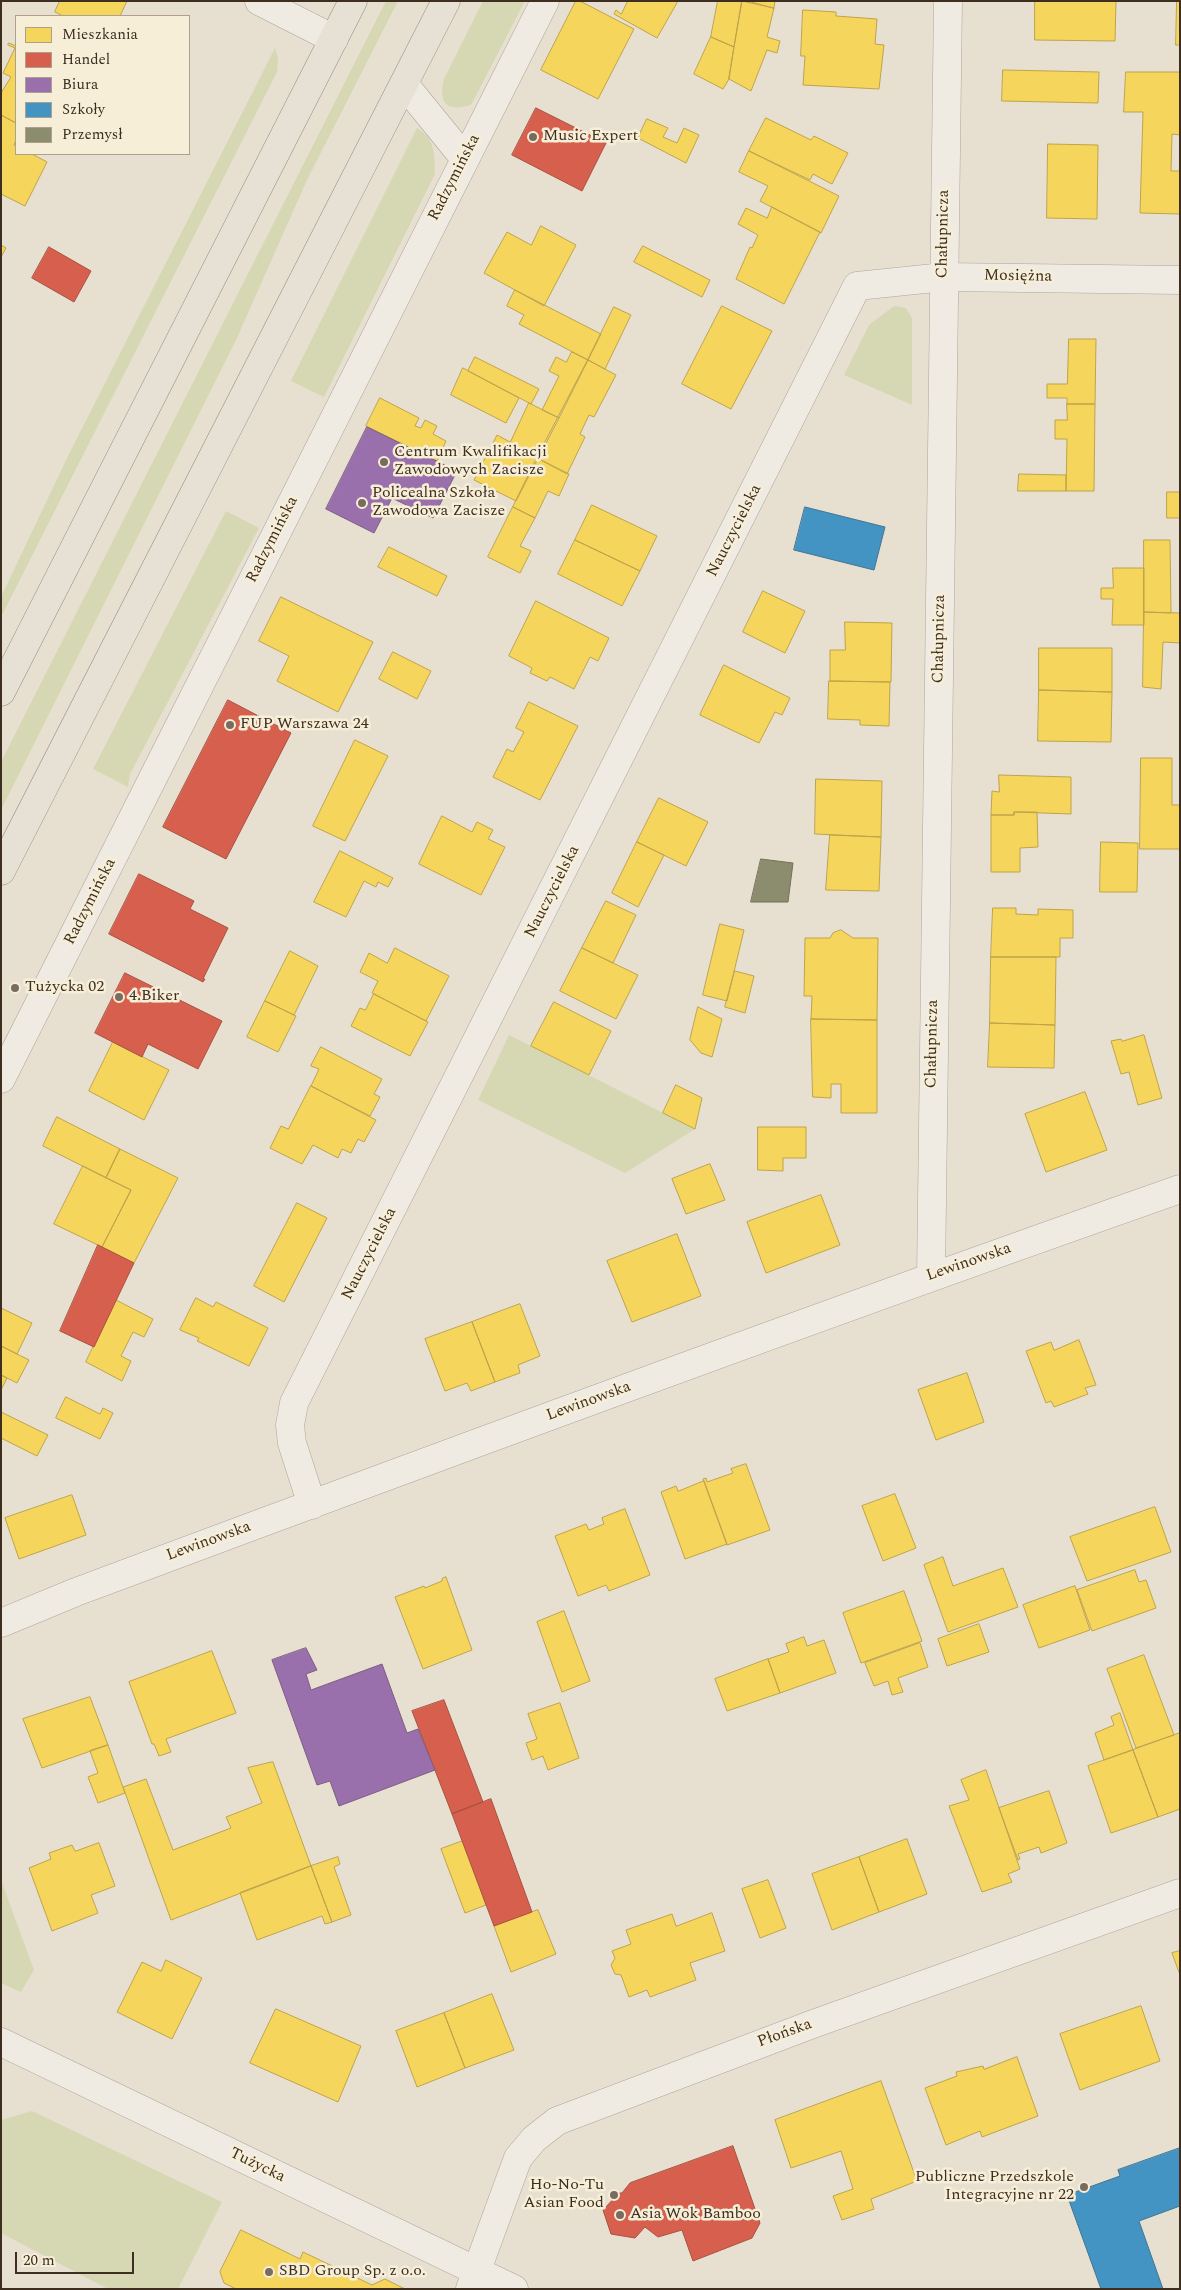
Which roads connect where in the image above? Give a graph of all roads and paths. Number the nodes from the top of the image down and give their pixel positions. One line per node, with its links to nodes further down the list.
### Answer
1 (259, 1): 6 (street)
2 (354, 1): 6 (main road)
3 (446, 1): 7 (main road)
4 (545, 1): 8 (street, Radzymińska)
5 (948, 1): 9 (street, Chałupnicza)
6 (334, 39): 12 (main road)
7 (404, 84): 8 (street); 13 (main road)
8 (465, 158): 14 (street, Radzymińska)
9 (944, 276): 10 (street, Mosiężna); 11 (street, Mosiężna); 16 (street, Chałupnicza)
10 (1180, 280)
11 (857, 286): 17 (street, Nauczycielska)
12 (1, 692)
13 (1, 871)
14 (1, 1079)
15 (1180, 1189): 16 (street, Lewinowska)
16 (931, 1276): 17 (street, Lewinowska)
17 (312, 1504): 18 (street, Lewinowska)
18 (1, 1623)
19 (1180, 1893): 21 (street, Płońska)
20 (1, 2042): 21 (street, Tużycka)
21 (473, 2280): 22 (street, Tużycka)
22 (514, 2289)

